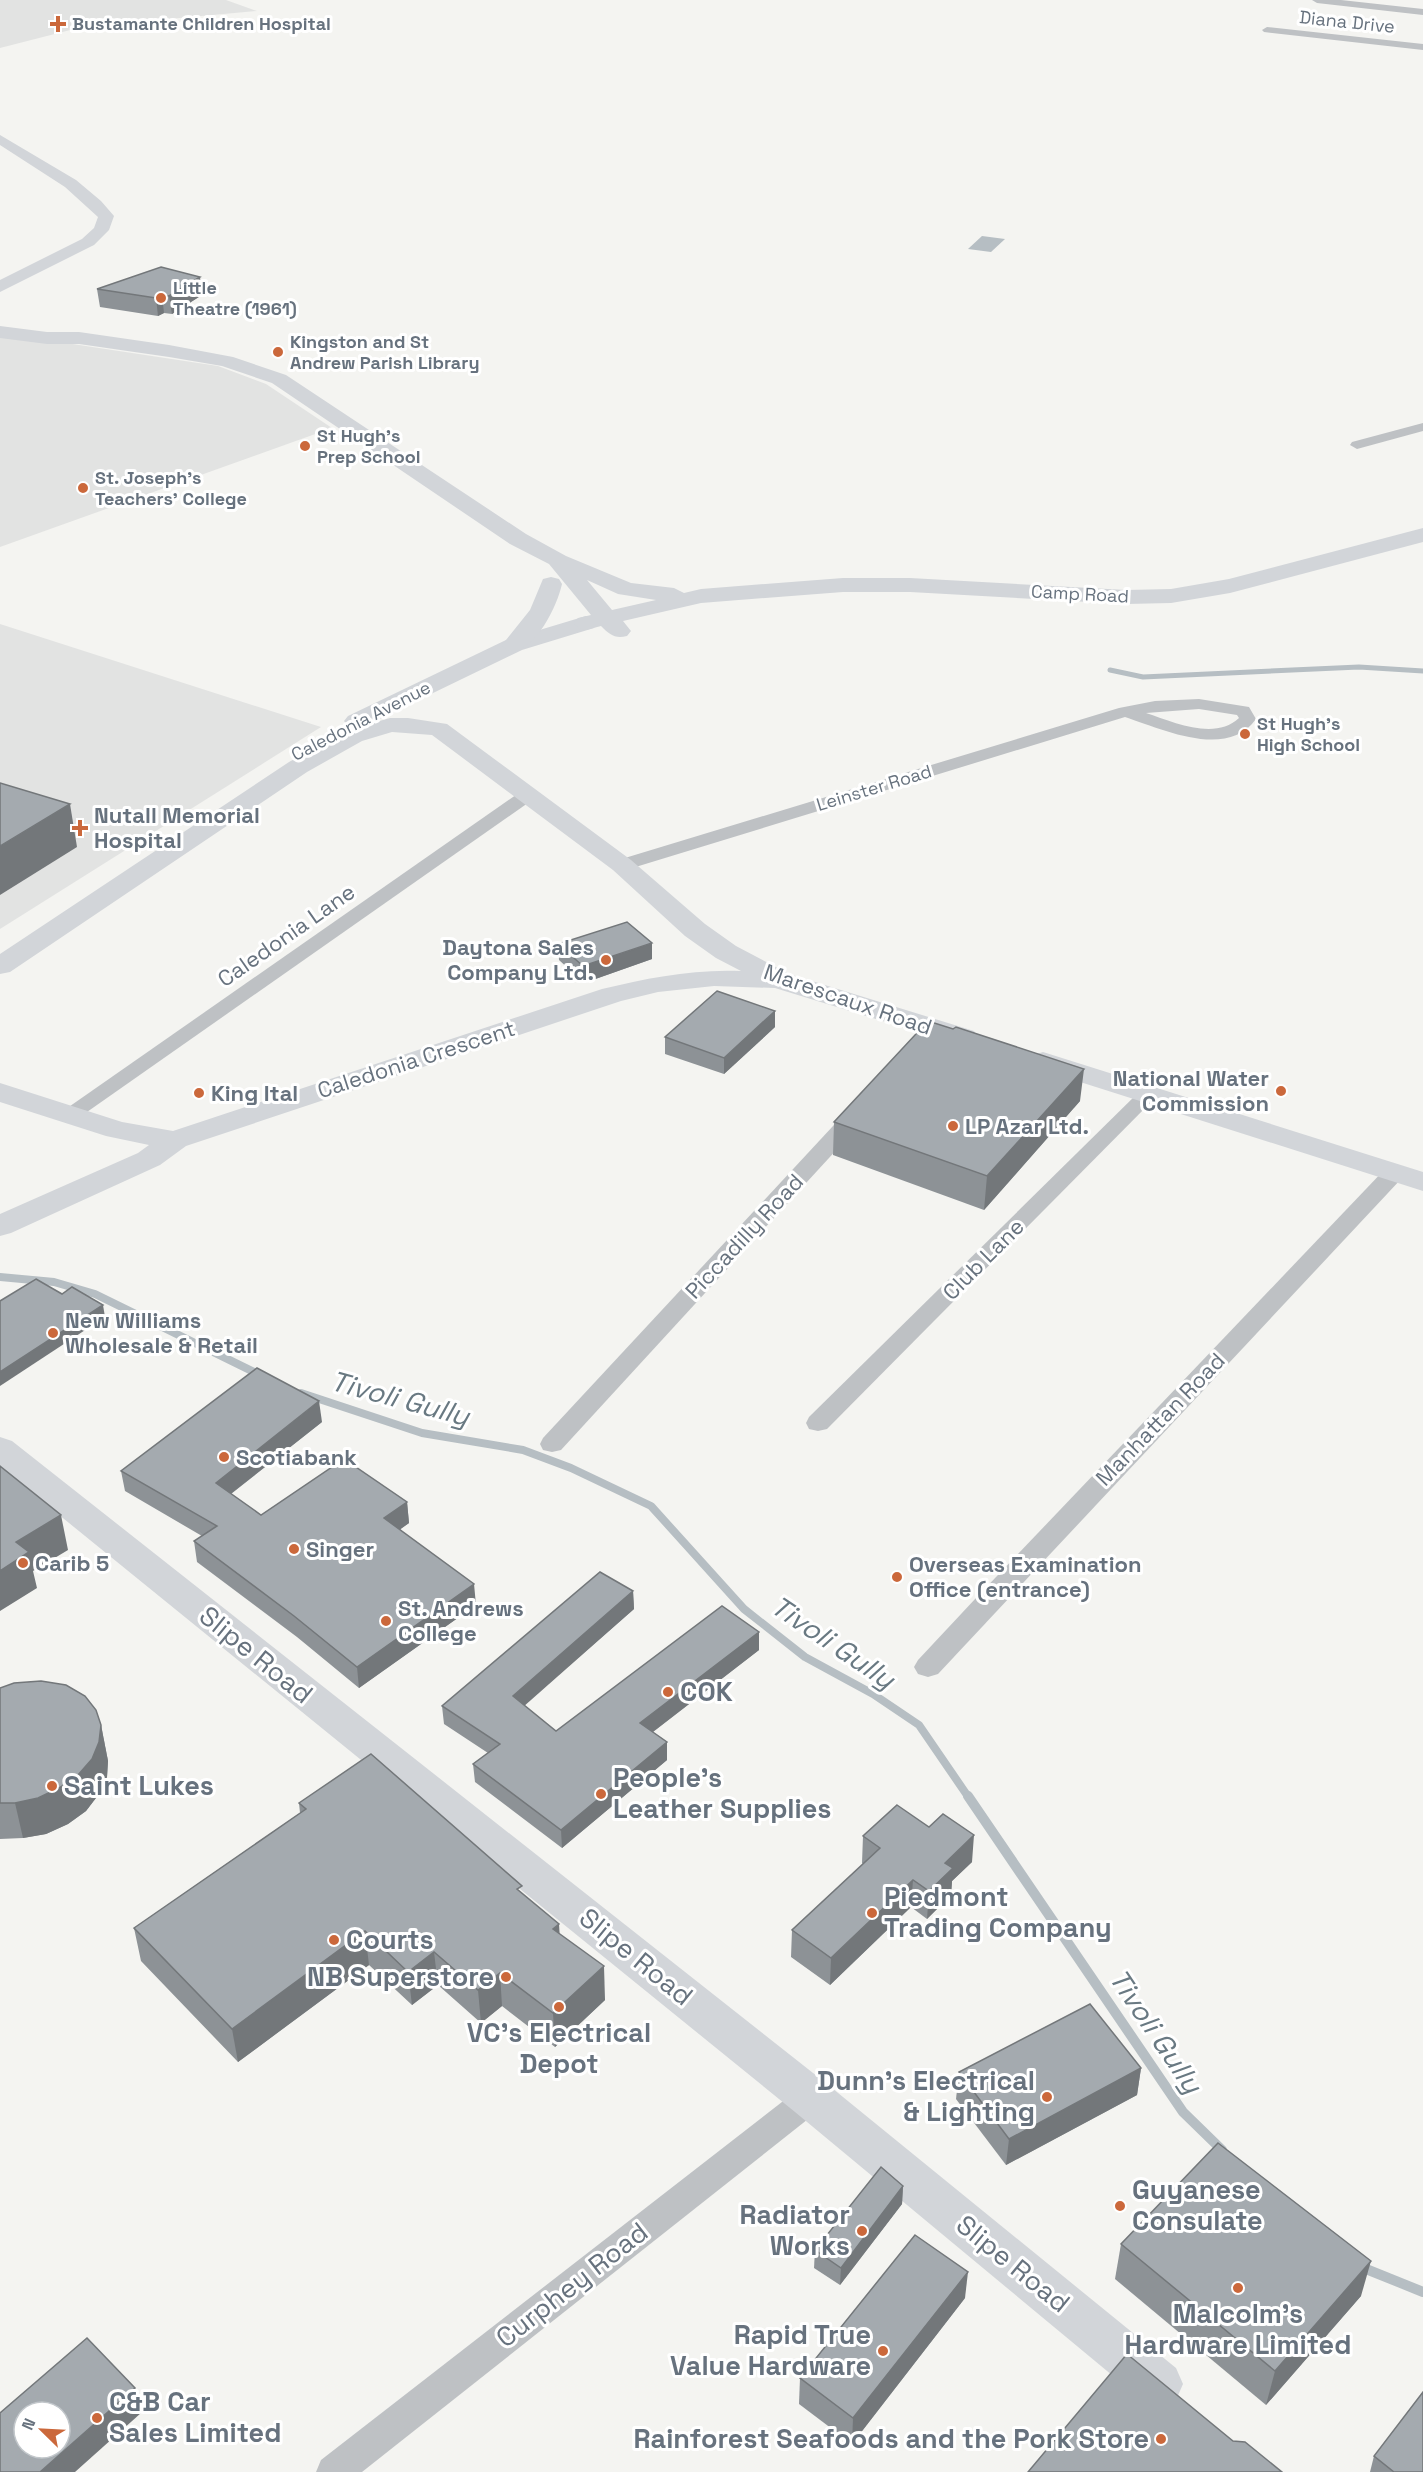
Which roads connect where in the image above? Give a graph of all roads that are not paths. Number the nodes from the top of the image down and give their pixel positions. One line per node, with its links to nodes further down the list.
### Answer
1 (1317, 0): 2 (street)
2 (1379, 7): 3 (street); 4 (street)
3 (1423, 12)
4 (1370, 15)
5 (1267, 30): 7 (street, Diana Drive)
6 (1352, 30): 7 (street)
7 (1343, 38): 8 (street, Diana Drive)
8 (1423, 48)
9 (0, 139): 10 (main road)
10 (0, 287)
11 (0, 322): 13 (main road)
12 (0, 332): 13 (main road)
13 (79, 338): 17 (main road)
14 (1423, 427): 15 (street)
15 (1357, 445)
16 (1423, 535): 21 (main road, Camp Road)
17 (519, 539): 18 (main road); 19 (main road)
18 (557, 559): 20 (main road); 22 (main road)
19 (550, 584): 22 (main road); 23 (main road)
20 (701, 596): 21 (main road, Camp Road); 22 (main road, Camp Road)
21 (730, 596): 22 (main road, Camp Road)
22 (602, 627): 23 (main road, Caledonia Avenue); 25 (main road, Caledonia Avenue)
23 (514, 645): 29 (main road, Caledonia Avenue)
24 (1125, 712): 24 (street, Leinster Road); 27 (street, Leinster Road)
25 (439, 729): 26 (main road, Marescaux Road); 30 (main road, Caledonia Avenue)
26 (529, 794): 27 (main road, Marescaux Road); 36 (street, Caledonia Lane)
27 (622, 865): 28 (main road, Marescaux Road)
28 (695, 930): 31 (main road, Marescaux Road); 32 (main road, Caledonia Crescent)
29 (0, 945)
30 (0, 966)
31 (779, 980): 32 (main road, Caledonia Crescent); 34 (main road, Marescaux Road)
32 (658, 984): 37 (main road, Caledonia Crescent)
33 (0, 1092): 36 (main road, Caledonia Crescent)
34 (1148, 1094): 38 (main road, Marescaux Road); 41 (street, Club Lane)
35 (872, 1098): 42 (street, Piccadilly Road)
36 (70, 1115): 37 (main road, Caledonia Crescent)
37 (175, 1140): 40 (main road, Caledonia Crescent)
38 (1394, 1173): 39 (main road, Marescaux Road); 44 (street, Manhattan Road)
39 (1423, 1182)
40 (0, 1226)
41 (818, 1424)
42 (552, 1444)
43 (0, 1449): 45 (main road, Slipe Road)
44 (928, 1667)
45 (811, 2098): 46 (main road, Slipe Road); 47 (street, Curphey Road)
46 (1187, 2407)
47 (333, 2472)

